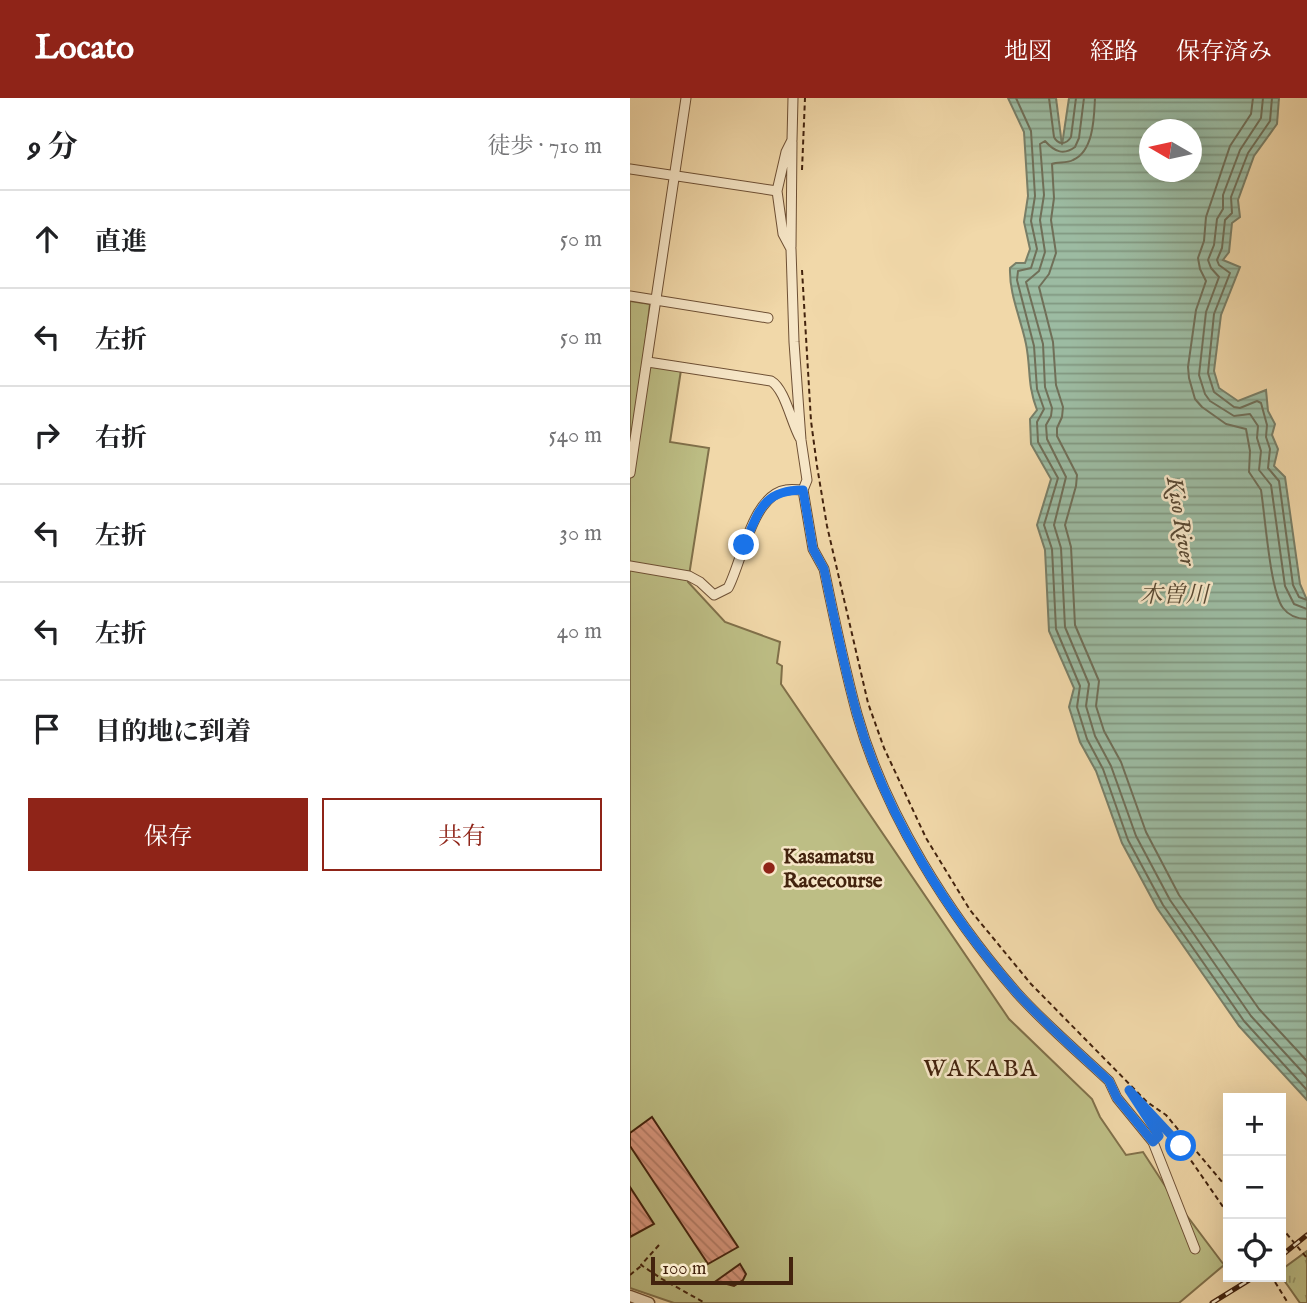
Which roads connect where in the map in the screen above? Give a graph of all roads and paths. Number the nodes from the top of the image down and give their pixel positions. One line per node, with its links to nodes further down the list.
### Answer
1 (686, 98): 6 (street)
2 (793, 98): 4 (street)
3 (805, 98): 7 (path)
4 (792, 140): 8 (street); 9 (street)
5 (630, 169): 6 (street)
6 (674, 176): 8 (street); 12 (street)
7 (801, 181)
8 (776, 191): 9 (street)
9 (791, 249): 15 (street)
10 (801, 263): 20 (path)
11 (630, 296): 12 (street)
12 (657, 301): 13 (street); 14 (street)
13 (768, 318)
14 (648, 362): 15 (street); 16 (street)
15 (801, 440): 17 (street)
16 (630, 473)
17 (803, 490): 18 (street); 24 (street)
18 (630, 566)
19 (1152, 1125): 21 (path)
20 (1223, 1183)
21 (1223, 1207)
22 (1286, 1233): 25 (path)
23 (659, 1245): 26 (path)
24 (1195, 1249)
25 (1307, 1258)
26 (642, 1265): 27 (path); 31 (path)
27 (630, 1275)
28 (1275, 1282): 32 (path)
29 (630, 1296): 30 (street)
30 (649, 1303)
31 (705, 1303)
32 (1288, 1303)

